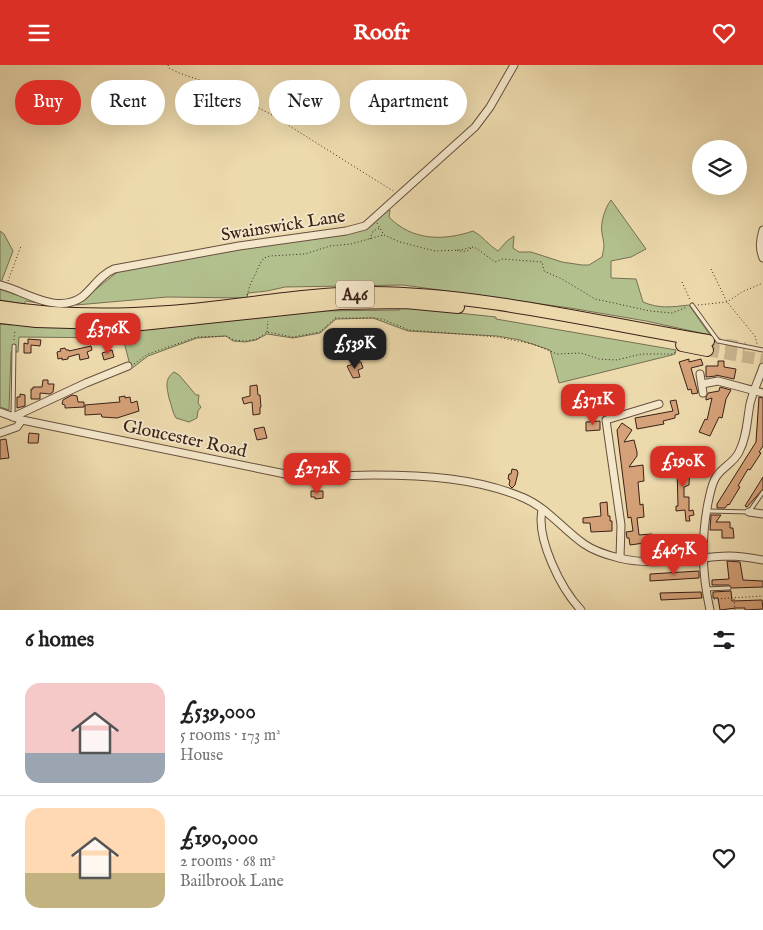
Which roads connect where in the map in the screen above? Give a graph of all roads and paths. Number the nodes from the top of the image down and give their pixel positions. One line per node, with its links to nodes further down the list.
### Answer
1 (168, 65): 3 (path)
2 (514, 65): 3 (street, Swainswick Lane)
3 (401, 194): 4 (street, Swainswick Lane)
4 (374, 218): 5 (path); 14 (street, Swainswick Lane)
5 (380, 228): 7 (path); 8 (path)
6 (763, 230): 10 (street)
7 (384, 235): 8 (path); 17 (path)
8 (369, 239): 15 (path)
9 (21, 246): 14 (path)
10 (763, 258)
11 (712, 269): 16 (path)
12 (682, 282): 17 (path)
13 (763, 283): 16 (path)
14 (2, 285)
15 (246, 293)
16 (727, 302): 17 (path); 25 (path)
17 (692, 305): 25 (lane)
18 (0, 307): 20 (highway, A46)
19 (268, 316): 22 (path)
20 (0, 317)
21 (15, 328): 23 (path)
22 (267, 332): 26 (path); 28 (path)
23 (14, 337)
24 (14, 346): 37 (lane)
25 (756, 349): 27 (lane)
26 (678, 351)
27 (763, 351)
28 (128, 366): 37 (street)
29 (763, 367): 32 (street)
30 (700, 374): 31 (street)
31 (702, 384): 32 (street); 33 (street)
32 (754, 390): 34 (street); 42 (street)
33 (703, 393)
34 (763, 393)
35 (659, 404): 45 (street)
36 (0, 412): 37 (street, Gloucester Road)
37 (13, 417): 38 (street, Gloucester Road)
38 (22, 420): 39 (street); 41 (street, Gloucester Road)
39 (0, 433)
40 (763, 492): 43 (lane)
41 (542, 510): 45 (street, Gloucester Road); 53 (street)
42 (707, 511): 43 (lane); 46 (street)
43 (749, 512): 44 (street)
44 (763, 514)
45 (620, 558): 46 (street, Gloucester Road)
46 (702, 558): 47 (street, Gloucester Road); 49 (street)
47 (763, 560)
48 (729, 588): 49 (lane)
49 (706, 589): 52 (street)
50 (763, 597): 51 (path)
51 (734, 598): 52 (path); 55 (path)
52 (708, 599): 54 (street)
53 (581, 610)
54 (710, 610)
55 (735, 610)

